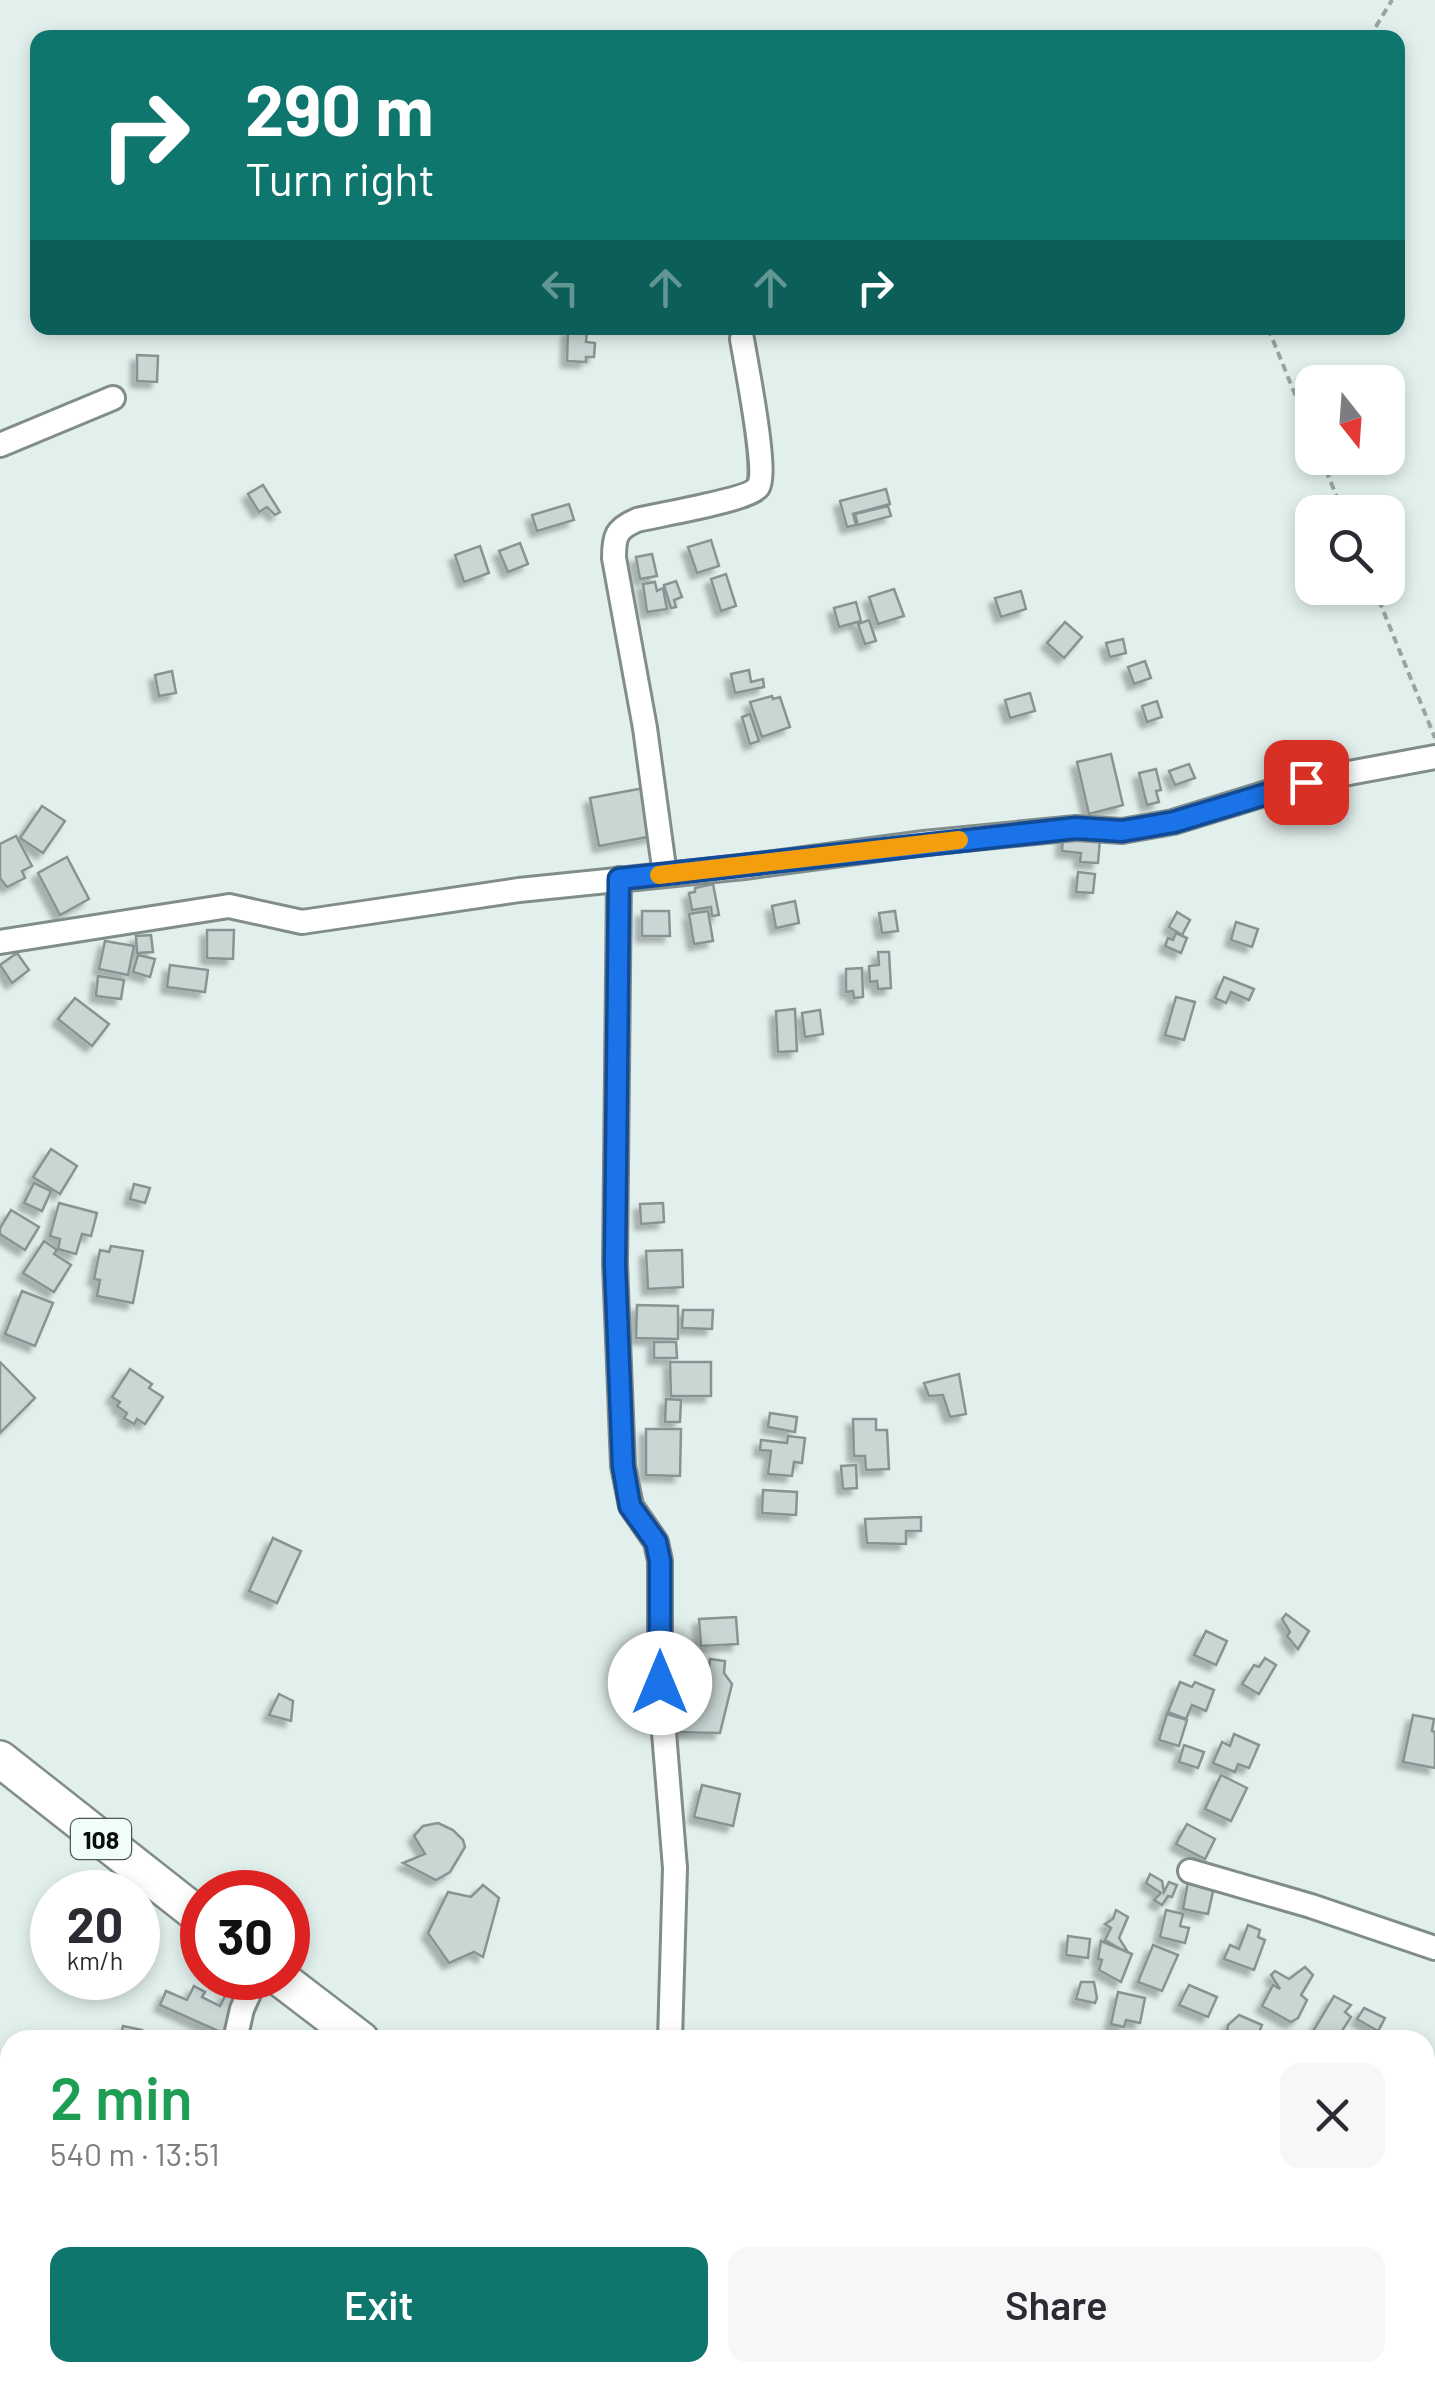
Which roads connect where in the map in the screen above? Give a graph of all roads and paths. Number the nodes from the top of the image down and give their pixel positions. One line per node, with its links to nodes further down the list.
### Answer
1 (1392, 0): 2 (path)
2 (1373, 30)
3 (1271, 335): 5 (path)
4 (742, 339): 11 (street)
5 (1295, 394)
6 (113, 398): 7 (street)
7 (0, 445)
8 (1381, 605): 9 (path)
9 (1435, 738)
10 (1435, 756): 11 (street)
11 (666, 875): 12 (street)
12 (619, 879): 13 (street); 22 (street)
13 (0, 942)
14 (0, 1759): 16 (main road, 108)
15 (1190, 1871): 17 (street)
16 (180, 1901)
17 (1435, 1948)
18 (246, 2000): 20 (street)
19 (309, 2000): 21 (main road)
20 (237, 2030)
21 (349, 2030)
22 (670, 2030)

